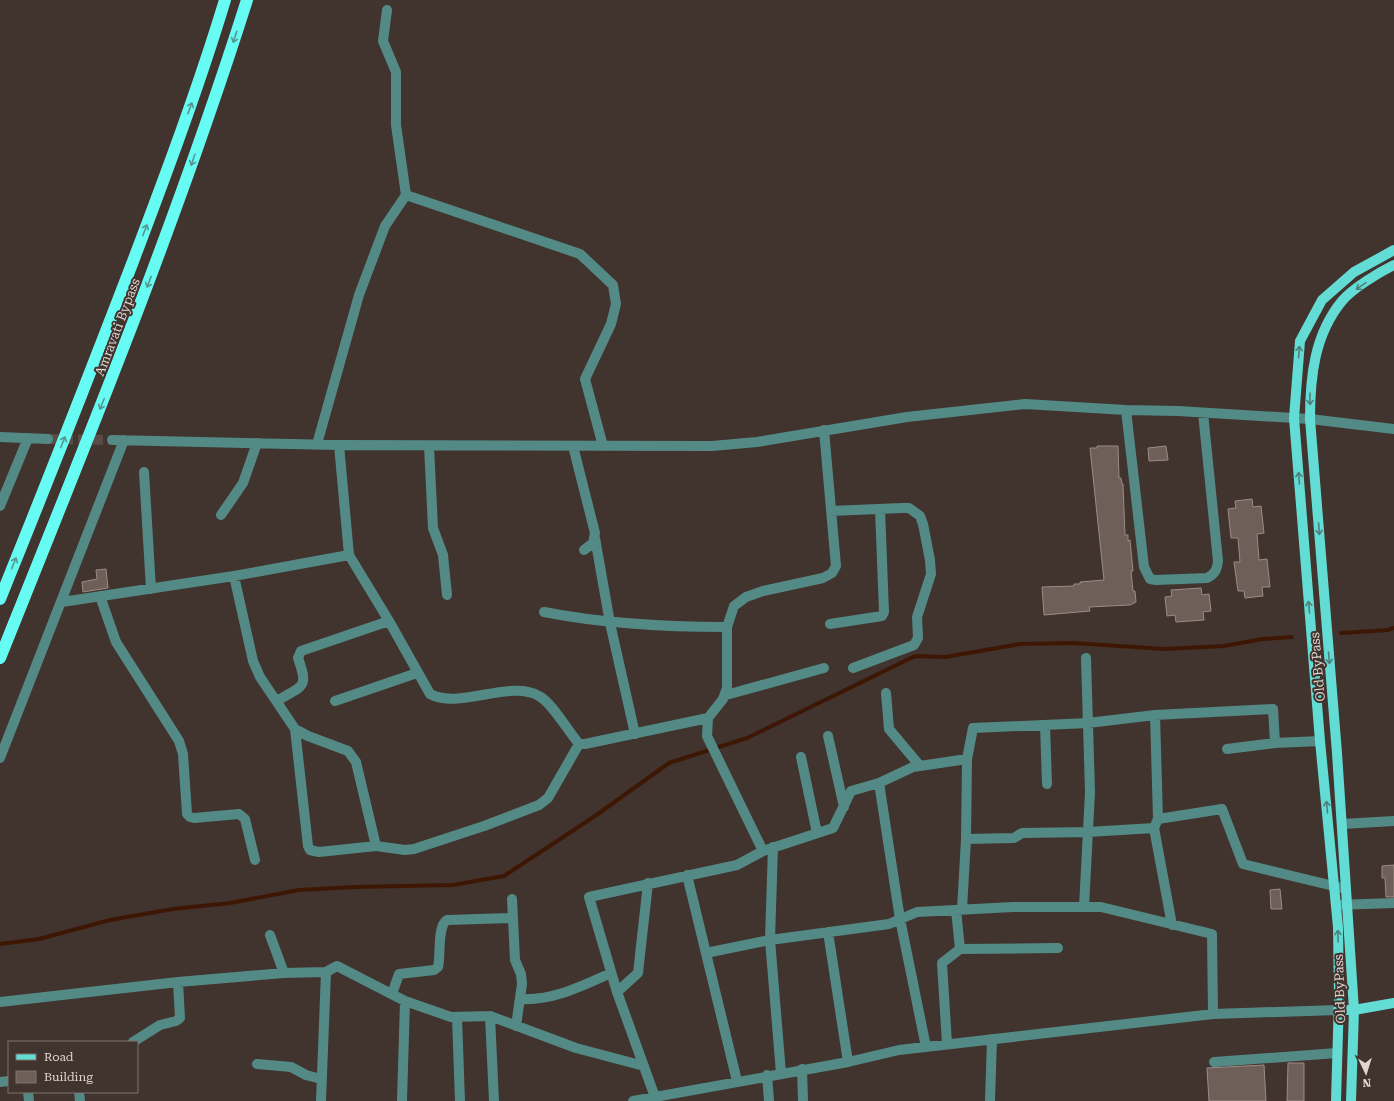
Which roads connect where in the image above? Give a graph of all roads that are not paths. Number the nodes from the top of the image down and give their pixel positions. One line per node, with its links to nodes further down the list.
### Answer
1 (225, 0): 36 (highway, Amravati Bypass, one-way to 1)
2 (247, 0): 43 (highway, Amravati Bypass, one-way to 43)
3 (387, 10): 4 (street)
4 (406, 195): 19 (street); 23 (street)
5 (1394, 250): 9 (main road, one-way to 5)
6 (1394, 265): 10 (main road, Old ByPass, one-way to 10)
7 (1126, 410): 8 (street); 8 (street); 12 (street)
8 (1203, 413): 9 (street)
9 (1294, 418): 10 (street); 59 (main road, one-way to 9)
10 (1310, 420): 11 (street); 72 (main road, Old ByPass, one-way to 72)
11 (1394, 429)
12 (824, 430): 23 (street); 27 (street)
13 (0, 438): 14 (street)
14 (28, 438): 15 (street); 25 (street)
15 (48, 438)
16 (112, 440): 17 (street)
17 (124, 440): 18 (street); 37 (street)
18 (257, 443): 19 (street); 28 (street)
19 (317, 444): 20 (street)
20 (339, 445): 21 (street); 31 (street)
21 (429, 446): 22 (street); 34 (street)
22 (574, 446): 23 (street); 29 (street)
23 (603, 446)
24 (144, 472): 33 (street)
25 (0, 506)
26 (880, 509): 27 (street); 41 (street); 46 (street)
27 (831, 511): 42 (street)
28 (222, 515)
29 (595, 538): 30 (street); 40 (street)
30 (584, 550)
31 (349, 555): 32 (street); 39 (street)
32 (234, 576): 33 (street); 50 (street)
33 (151, 589): 35 (street)
34 (448, 595)
35 (100, 596): 37 (street); 79 (street)
36 (0, 599)
37 (62, 602): 64 (street)
38 (544, 612): 40 (street)
39 (389, 621): 47 (street); 50 (street)
40 (610, 623): 42 (street); 57 (street)
41 (830, 624)
42 (727, 627): 49 (street)
43 (0, 658)
44 (1086, 658): 54 (street)
45 (824, 668): 49 (street)
46 (853, 668)
47 (417, 673): 51 (street); 61 (street)
48 (886, 693): 66 (street)
49 (726, 694): 53 (street)
50 (277, 701): 56 (street)
51 (335, 701)
52 (1155, 715): 54 (street); 60 (street); 71 (street)
53 (708, 718): 57 (street); 78 (street)
54 (1088, 723): 55 (street); 73 (street)
55 (1045, 725): 65 (street); 68 (street)
56 (296, 729): 76 (street); 76 (street)
57 (635, 734): 61 (street)
58 (828, 736): 69 (street)
59 (1320, 741): 60 (street); 82 (main road, one-way to 59)
60 (1275, 743): 62 (street)
61 (579, 744): 76 (street)
62 (1227, 749)
63 (801, 757): 74 (street)
64 (0, 758)
65 (967, 759): 66 (street); 75 (street)
66 (920, 766): 67 (street)
67 (879, 783): 69 (street); 91 (street)
68 (1047, 784)
69 (844, 807): 74 (street)
70 (1394, 821): 72 (street)
71 (1156, 824): 73 (street); 82 (street); 92 (street)
72 (1342, 824): 83 (main road, Old ByPass)
73 (1088, 832): 75 (street); 88 (street)
74 (817, 833): 77 (street)
75 (966, 839): 89 (street)
76 (376, 846)
77 (773, 847): 78 (street); 95 (street)
78 (763, 851): 80 (street)
79 (255, 860)
80 (687, 875): 81 (street); 98 (street)
81 (648, 883): 101 (street); 103 (street)
82 (1334, 886): 83 (street); 86 (main road)
83 (1346, 889): 87 (main road, Old ByPass)
84 (512, 898): 90 (street)
85 (1394, 903): 87 (street)
86 (1336, 905): 87 (street); 109 (main road, one-way to 86)
87 (1347, 905): 110 (main road, Old ByPass)
88 (1084, 907): 89 (street); 92 (street)
89 (959, 910): 91 (street); 97 (street)
90 (513, 918): 104 (street); 105 (street)
91 (900, 919): 93 (street); 118 (street)
92 (1172, 925): 111 (street)
93 (828, 932): 95 (street); 120 (street)
94 (270, 935): 100 (street)
95 (770, 940): 98 (street); 125 (street)
96 (1058, 948): 97 (street)
97 (960, 949): 117 (street)
98 (706, 953): 128 (street)
99 (326, 972): 100 (street); 104 (street); 127 (street)
100 (284, 973): 102 (street)
101 (611, 973): 103 (street); 105 (street)
102 (178, 982): 107 (street); 116 (street)
103 (617, 992): 123 (street)
104 (392, 994): 106 (street)
105 (520, 1000): 114 (street)
106 (405, 1001): 113 (street); 131 (street)
107 (0, 1002)
108 (1394, 1003): 110 (main road)
109 (1338, 1010): 110 (main road); 111 (street); 119 (main road)
110 (1354, 1010): 139 (main road, Old ByPass)
111 (1213, 1014): 115 (street)
112 (490, 1016): 113 (street); 114 (street); 133 (street)
113 (457, 1017): 132 (street)
114 (516, 1026): 123 (street)
115 (992, 1039): 117 (street); 137 (street)
116 (134, 1041)
117 (947, 1044): 118 (street)
118 (926, 1047): 120 (street)
119 (1337, 1053): 121 (street); 138 (main road)
120 (848, 1062): 124 (street)
121 (1214, 1062)
122 (257, 1064): 127 (street)
123 (644, 1066): 129 (street)
124 (802, 1069): 125 (street); 136 (street)
125 (781, 1073): 126 (street)
126 (767, 1075): 128 (street); 135 (street)
127 (321, 1079): 130 (street)
128 (737, 1081): 129 (street)
129 (656, 1097): 134 (street)
130 (321, 1101)
131 (402, 1101)
132 (460, 1101)
133 (494, 1101)
134 (633, 1101)
135 (769, 1101)
136 (803, 1101)
137 (990, 1101)
138 (1336, 1101)
139 (1351, 1101)

